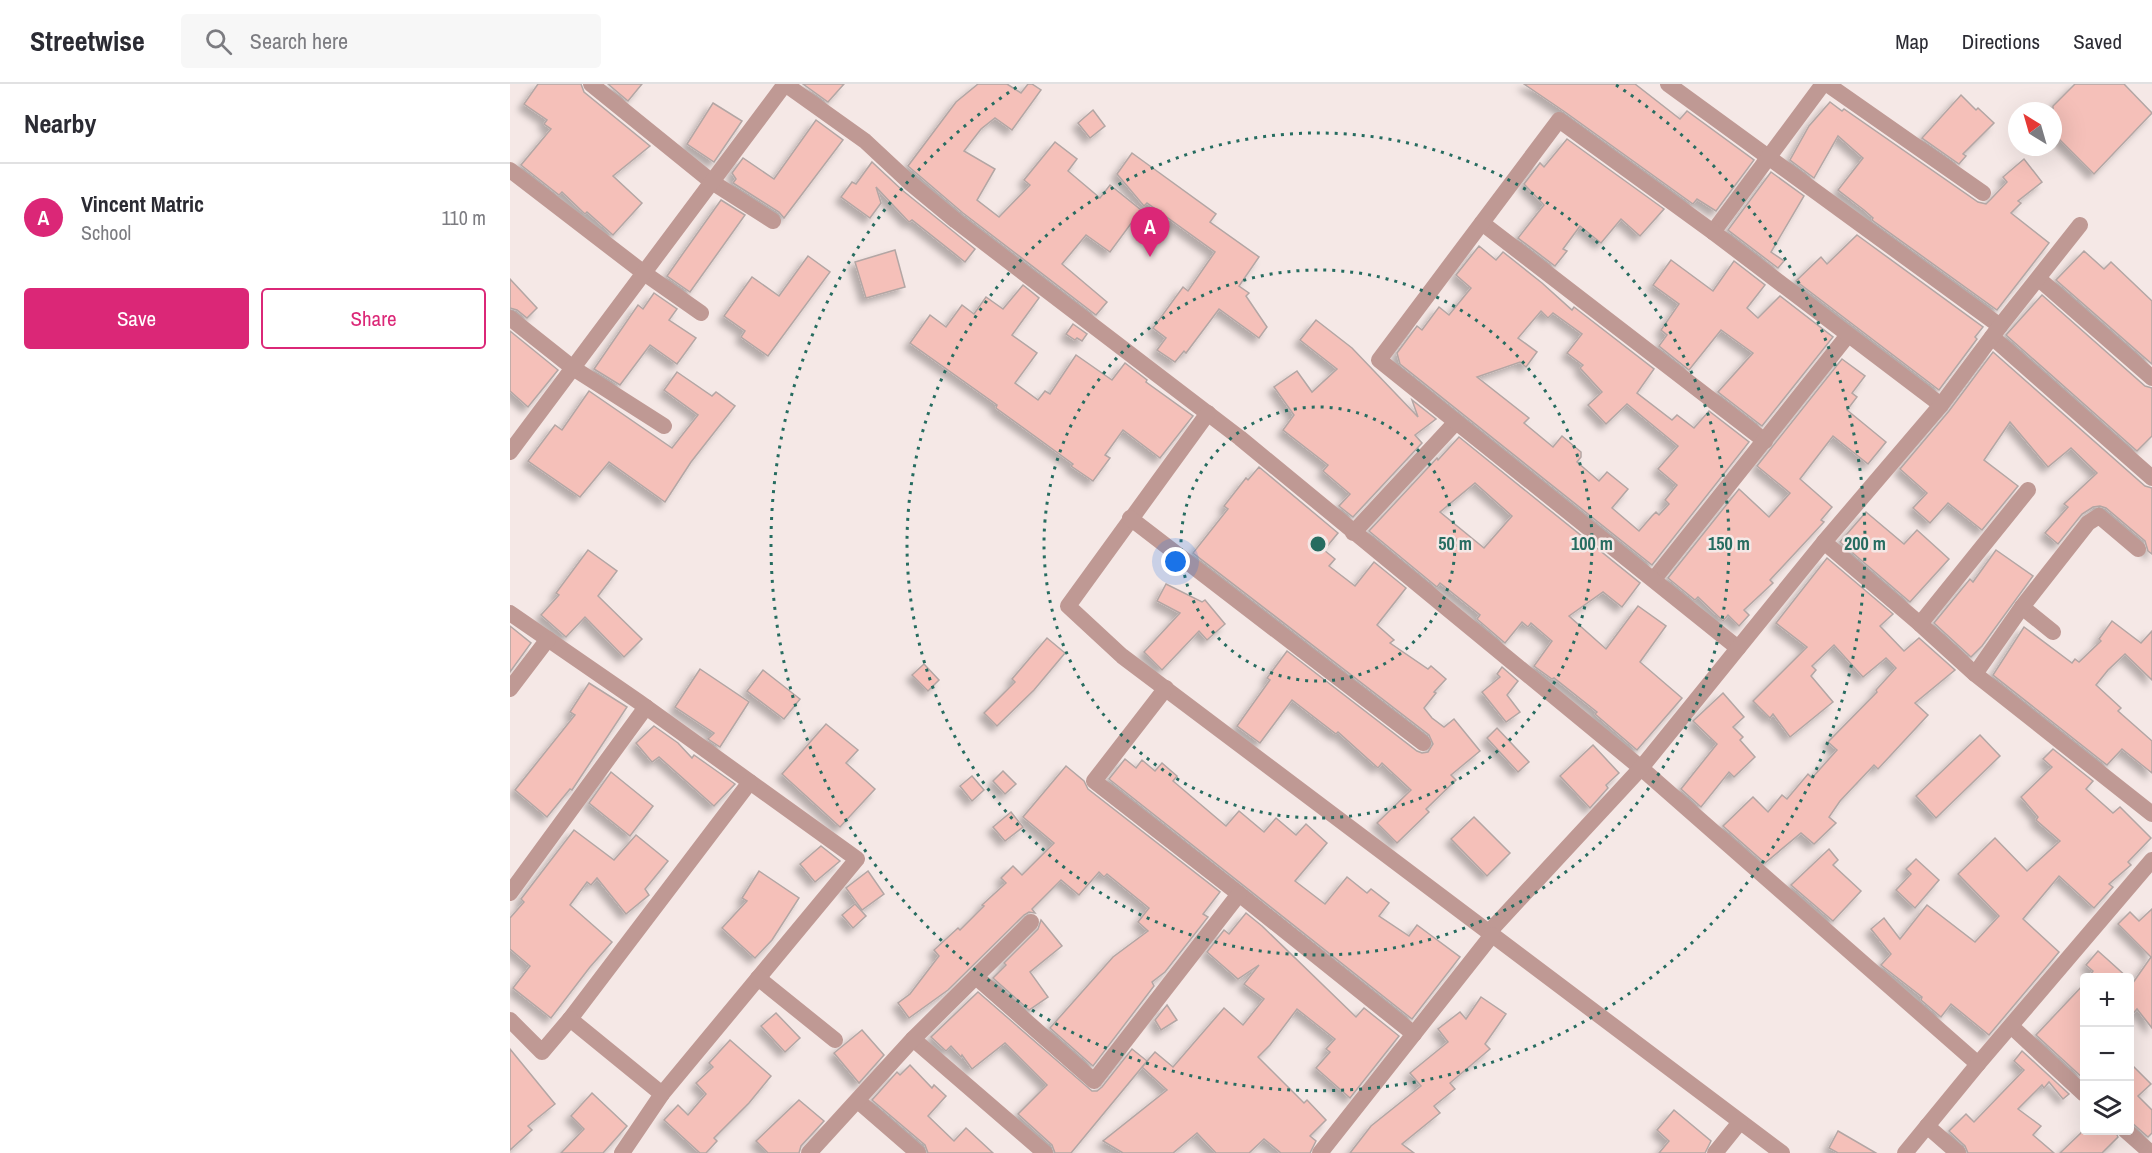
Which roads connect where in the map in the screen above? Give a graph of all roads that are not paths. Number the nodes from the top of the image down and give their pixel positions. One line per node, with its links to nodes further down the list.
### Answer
1 (591, 84): 7 (street)
2 (785, 84): 7 (street); 22 (street)
3 (1668, 84): 5 (street)
4 (1825, 84): 5 (street); 8 (street)
5 (1768, 158): 12 (street); 17 (street)
6 (510, 170): 13 (street)
7 (712, 182): 9 (street); 13 (street)
8 (1983, 193)
9 (773, 221)
10 (1482, 223): 12 (street); 23 (street); 25 (street)
11 (2080, 225): 14 (street)
12 (1713, 232): 18 (street)
13 (644, 273): 15 (street); 19 (street)
14 (2039, 279): 17 (street); 20 (street)
15 (701, 313)
16 (510, 318): 19 (street)
17 (1996, 332): 21 (street); 27 (street)
18 (1848, 335): 21 (street); 25 (street)
19 (573, 368): 24 (street); 26 (street)
20 (2152, 378)
21 (1941, 405): 31 (street)
22 (1208, 413): 29 (street); 30 (street)
23 (1456, 422): 30 (street); 33 (street)
24 (664, 426)
25 (1765, 441): 33 (street)
26 (510, 452)
27 (2152, 478)
28 (2028, 490): 36 (street)
29 (1130, 518): 41 (street); 44 (street)
30 (1353, 533): 45 (street)
31 (1824, 542): 36 (street); 39 (street)
32 (2138, 549): 34 (street)
33 (1654, 579): 39 (street)
34 (2022, 608): 37 (street); 40 (street)
35 (510, 613): 38 (street)
36 (1920, 624): 40 (street)
37 (2053, 632)
38 (548, 639): 42 (street); 43 (street)
39 (1738, 648): 45 (street)
40 (1975, 674): 47 (street)
41 (1166, 688): 50 (street); 52 (street)
42 (510, 689)
43 (646, 707): 46 (street); 49 (street)
44 (1423, 743)
45 (1641, 768): 52 (street); 61 (street)
46 (750, 782): 54 (street); 56 (street)
47 (2152, 814)
48 (2152, 860): 57 (street)
49 (510, 893)
50 (1239, 894): 53 (street); 58 (street)
51 (1031, 922): 53 (street)
52 (1491, 934): 58 (street); 65 (street)
53 (976, 977): 59 (street)
54 (758, 978): 60 (street); 63 (street)
55 (510, 1020): 56 (street)
56 (570, 1020): 63 (street)
57 (2011, 1026): 61 (street); 62 (street)
58 (1414, 1034): 72 (street)
59 (913, 1039): 64 (street); 71 (street)
60 (835, 1040)
61 (1978, 1064): 66 (street)
62 (2080, 1089)
63 (662, 1094): 68 (street)
64 (858, 1101): 69 (street); 70 (street)
65 (1740, 1122): 73 (street); 74 (street)
66 (1927, 1126): 75 (street); 76 (street)
67 (2131, 1135): 77 (street)
68 (622, 1153)
69 (809, 1153)
70 (918, 1153)
71 (1045, 1153)
72 (1320, 1153)
73 (1715, 1153)
74 (1782, 1153)
75 (1905, 1153)
76 (1958, 1153)
77 (2151, 1153)

